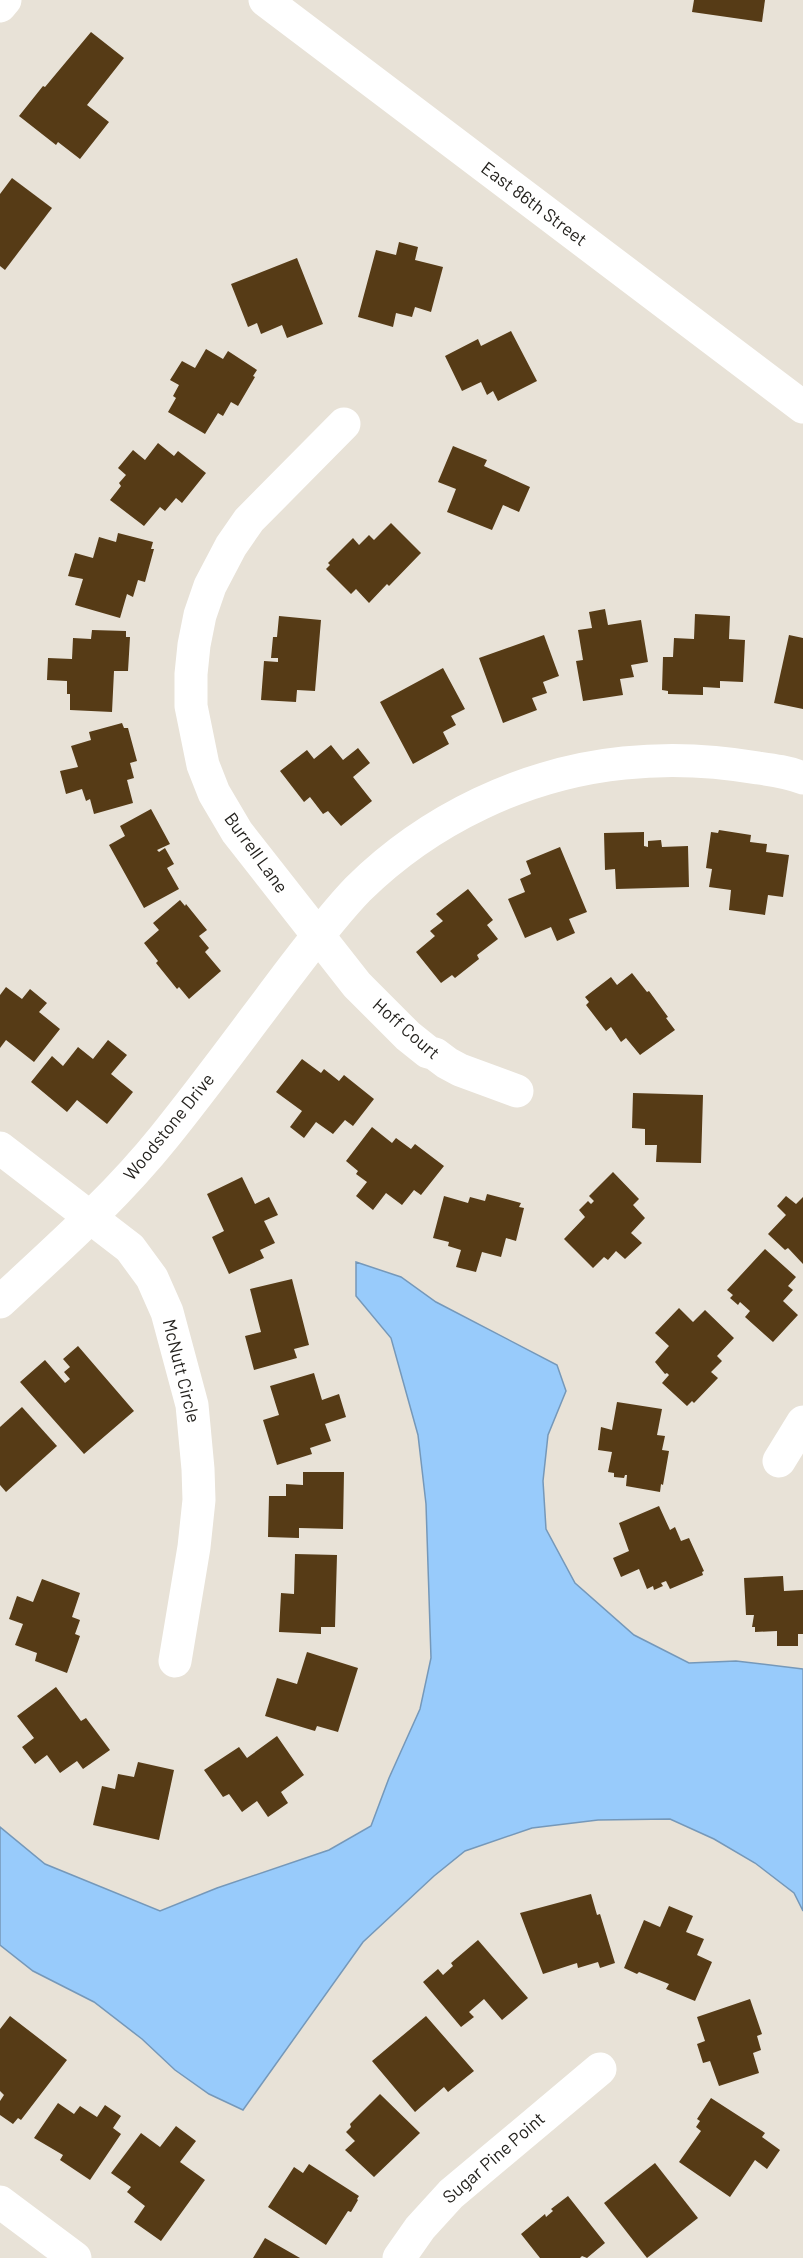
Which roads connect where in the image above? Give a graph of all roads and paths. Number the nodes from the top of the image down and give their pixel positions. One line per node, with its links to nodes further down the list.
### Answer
1 (5, 0): 3 (street)
2 (265, 0): 4 (street, East 86th Street)
3 (0, 6)
4 (803, 407)
5 (344, 424): 7 (street, Burrell Lane)
6 (803, 778): 7 (street, Woodstone Drive)
7 (318, 935): 8 (street, Hoff Court); 10 (street, Woodstone Drive)
8 (517, 1091)
9 (0, 1148): 10 (street, McNutt Circle)
10 (91, 1217): 11 (street, Woodstone Drive); 14 (street, McNutt Circle)
11 (0, 1302)
12 (803, 1422): 13 (street)
13 (780, 1461)
14 (175, 1661)
15 (600, 2069): 18 (street, Sugar Pine Point)
16 (0, 2202): 17 (street)
17 (75, 2258)
18 (399, 2258)

